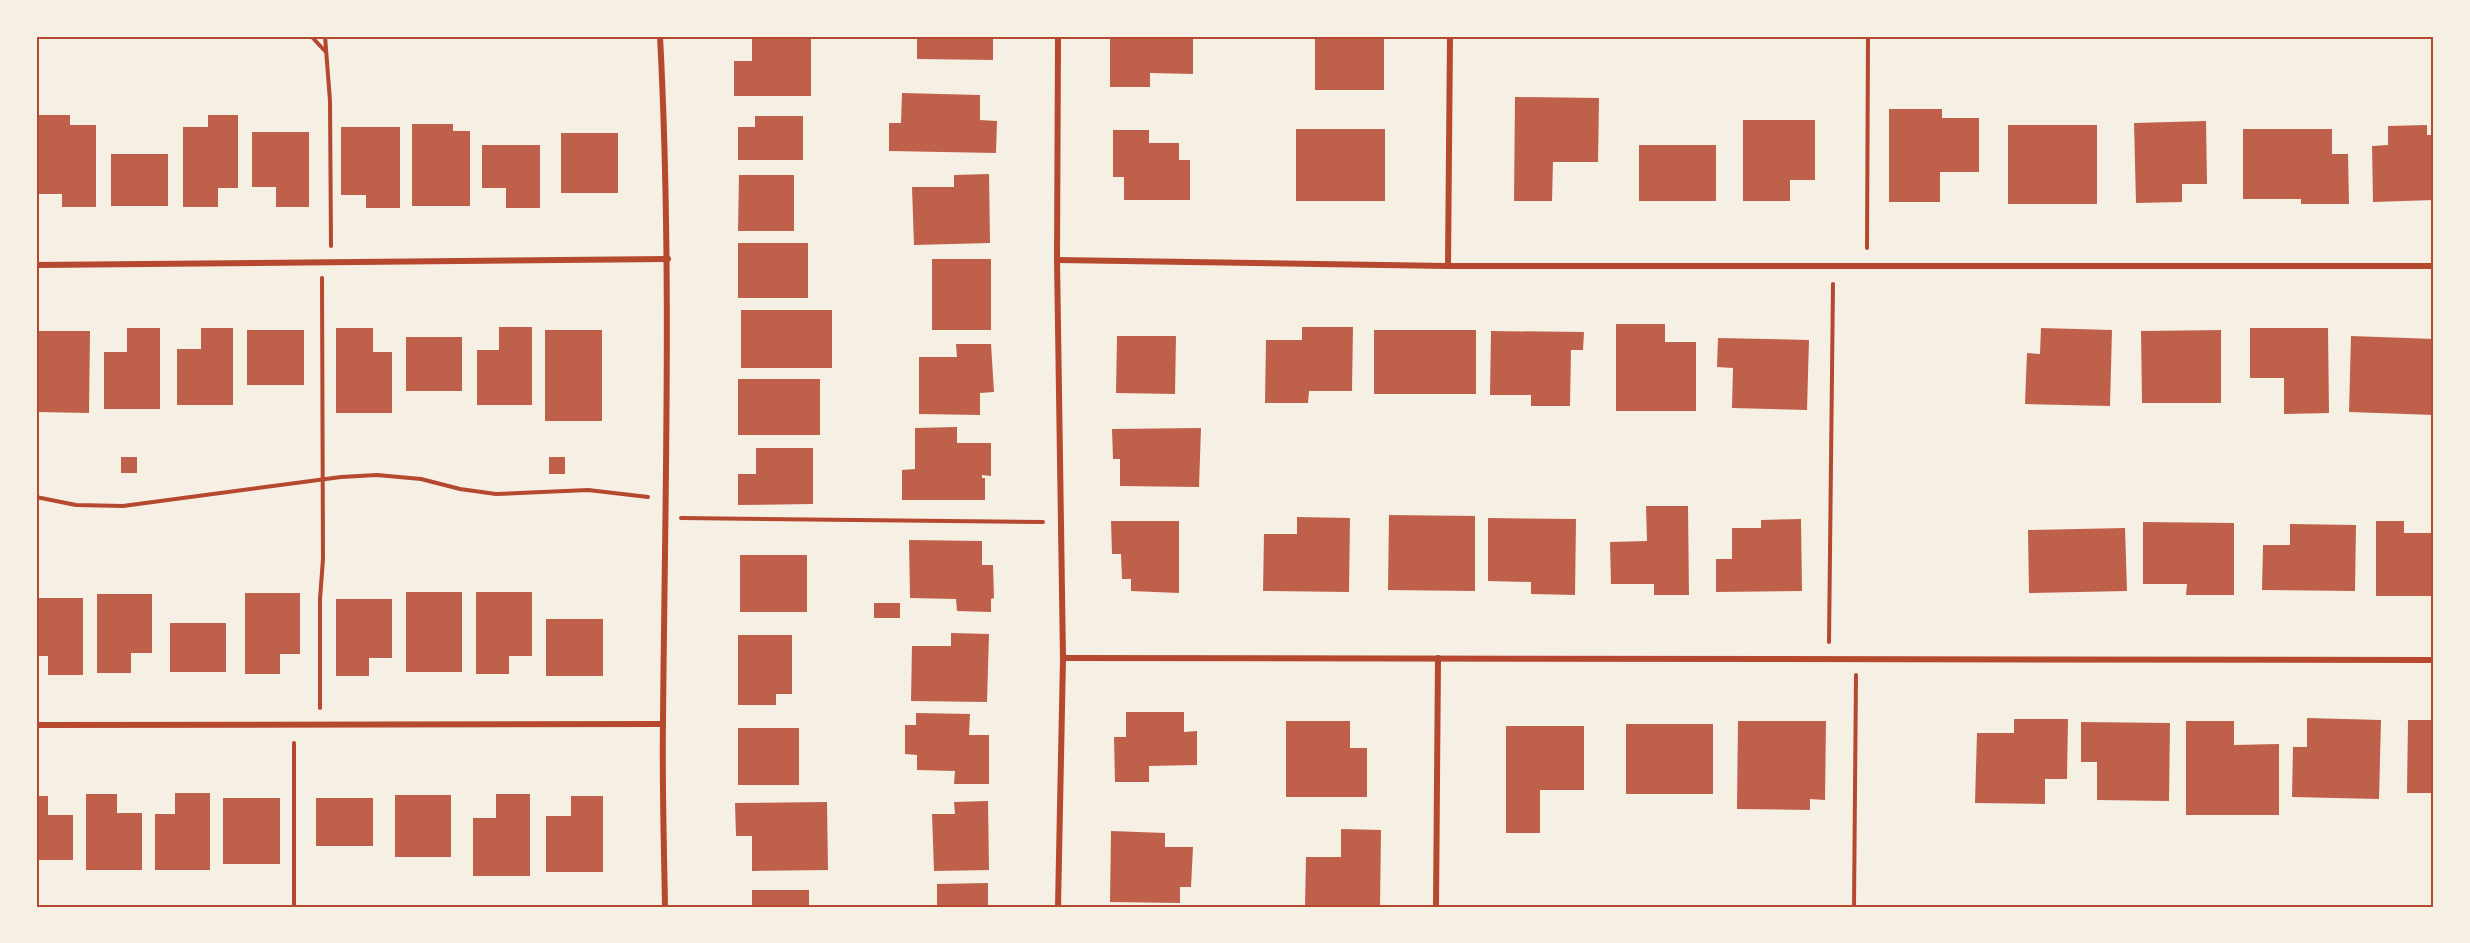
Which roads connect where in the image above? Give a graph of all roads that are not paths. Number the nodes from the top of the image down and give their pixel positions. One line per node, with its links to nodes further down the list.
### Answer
1 (660, 36): 4 (street)
2 (1058, 36): 5 (street)
3 (1450, 36): 7 (street)
4 (668, 259): 6 (street); 12 (street)
5 (1058, 260): 7 (street); 9 (street)
6 (36, 265)
7 (1448, 266): 8 (street)
8 (2434, 266)
9 (1063, 658): 10 (street); 15 (street)
10 (1438, 658): 11 (street); 16 (street)
11 (2434, 660)
12 (663, 724): 13 (street); 14 (street)
13 (36, 725)
14 (665, 907)
15 (1058, 907)
16 (1436, 907)

